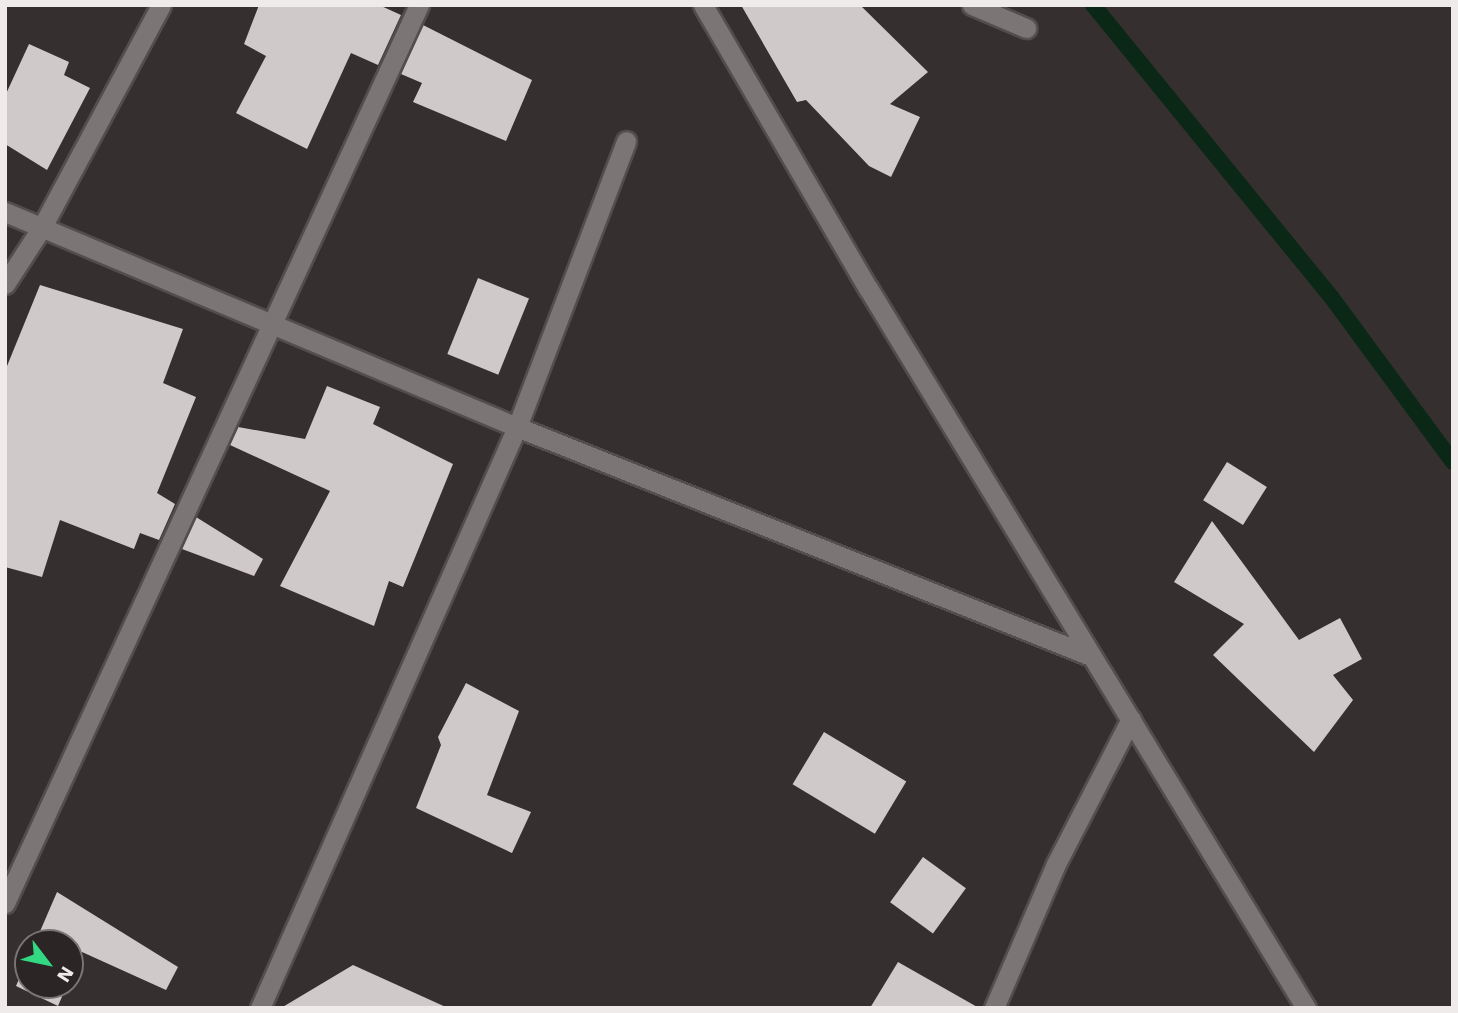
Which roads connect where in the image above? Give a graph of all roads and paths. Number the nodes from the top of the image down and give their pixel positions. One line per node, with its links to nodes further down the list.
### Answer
1 (161, 5): 8 (street)
2 (419, 5): 10 (street)
3 (703, 5): 12 (street)
4 (972, 5): 5 (street)
5 (1026, 27)
6 (626, 141): 11 (street)
7 (5, 212): 8 (street)
8 (42, 227): 9 (street); 10 (street)
9 (5, 284)
10 (272, 321): 11 (street); 14 (street)
11 (517, 427): 12 (street); 15 (street)
12 (1091, 656): 13 (street)
13 (1130, 719): 16 (street); 17 (street)
14 (5, 903)
15 (260, 1008)
16 (994, 1008)
17 (1306, 1008)

